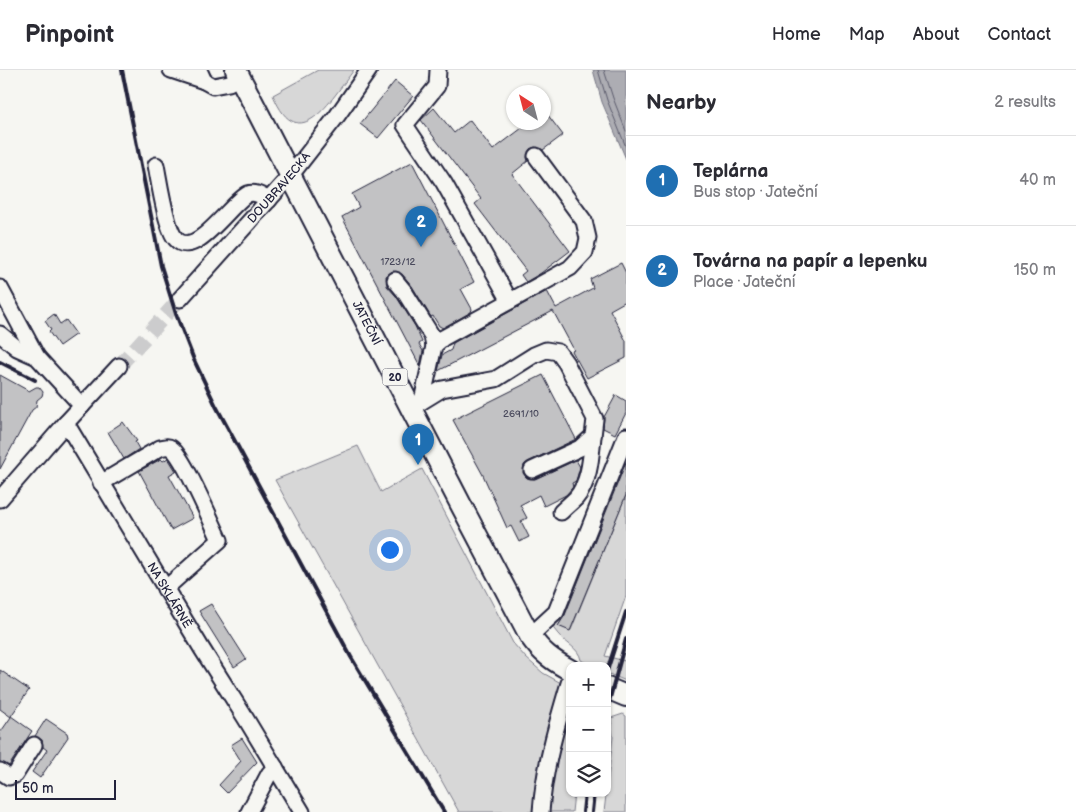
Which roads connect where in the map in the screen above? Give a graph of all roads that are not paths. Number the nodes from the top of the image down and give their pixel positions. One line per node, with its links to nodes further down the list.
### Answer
1 (171, 70): 5 (street)
2 (369, 70): 8 (street, DOUBRAVECKÁ)
3 (438, 70): 13 (street)
4 (238, 74): 5 (street); 8 (main road, JATEČNÍ / 20)
5 (202, 76)
6 (536, 156): 13 (street)
7 (156, 165): 9 (street)
8 (292, 175): 9 (street, DOUBRAVECKÁ); 20 (main road, JATEČNÍ / 20)
9 (269, 200): 12 (street, DOUBRAVECKÁ)
10 (395, 280): 16 (street)
11 (0, 288): 18 (street)
12 (180, 300)
13 (510, 301): 16 (street)
14 (0, 334): 17 (street)
15 (0, 343): 17 (street)
16 (434, 346): 20 (street)
17 (18, 348): 18 (street)
18 (37, 357): 21 (street)
19 (119, 366): 21 (street)
20 (417, 404): 23 (street); 30 (main road, JATEČNÍ / 20)
21 (82, 406): 22 (street)
22 (66, 423): 26 (street, NA SKLÁRNĚ); 27 (street)
23 (593, 436): 25 (street); 28 (street)
24 (626, 436): 30 (street)
25 (532, 470)
26 (101, 483): 29 (street, NA SKLÁRNĚ); 29 (street)
27 (0, 499)
28 (561, 512)
29 (165, 588): 36 (street, NA SKLÁRNĚ)
30 (530, 636): 31 (main road, JATEČNÍ / 20)
31 (566, 668)
32 (611, 690): 34 (main road)
33 (566, 693): 40 (street)
34 (626, 696)
35 (34, 746): 37 (street)
36 (275, 767): 38 (street); 39 (street, NA SKLÁRNĚ)
37 (0, 771)
38 (252, 805)
39 (302, 812)
40 (541, 812)

